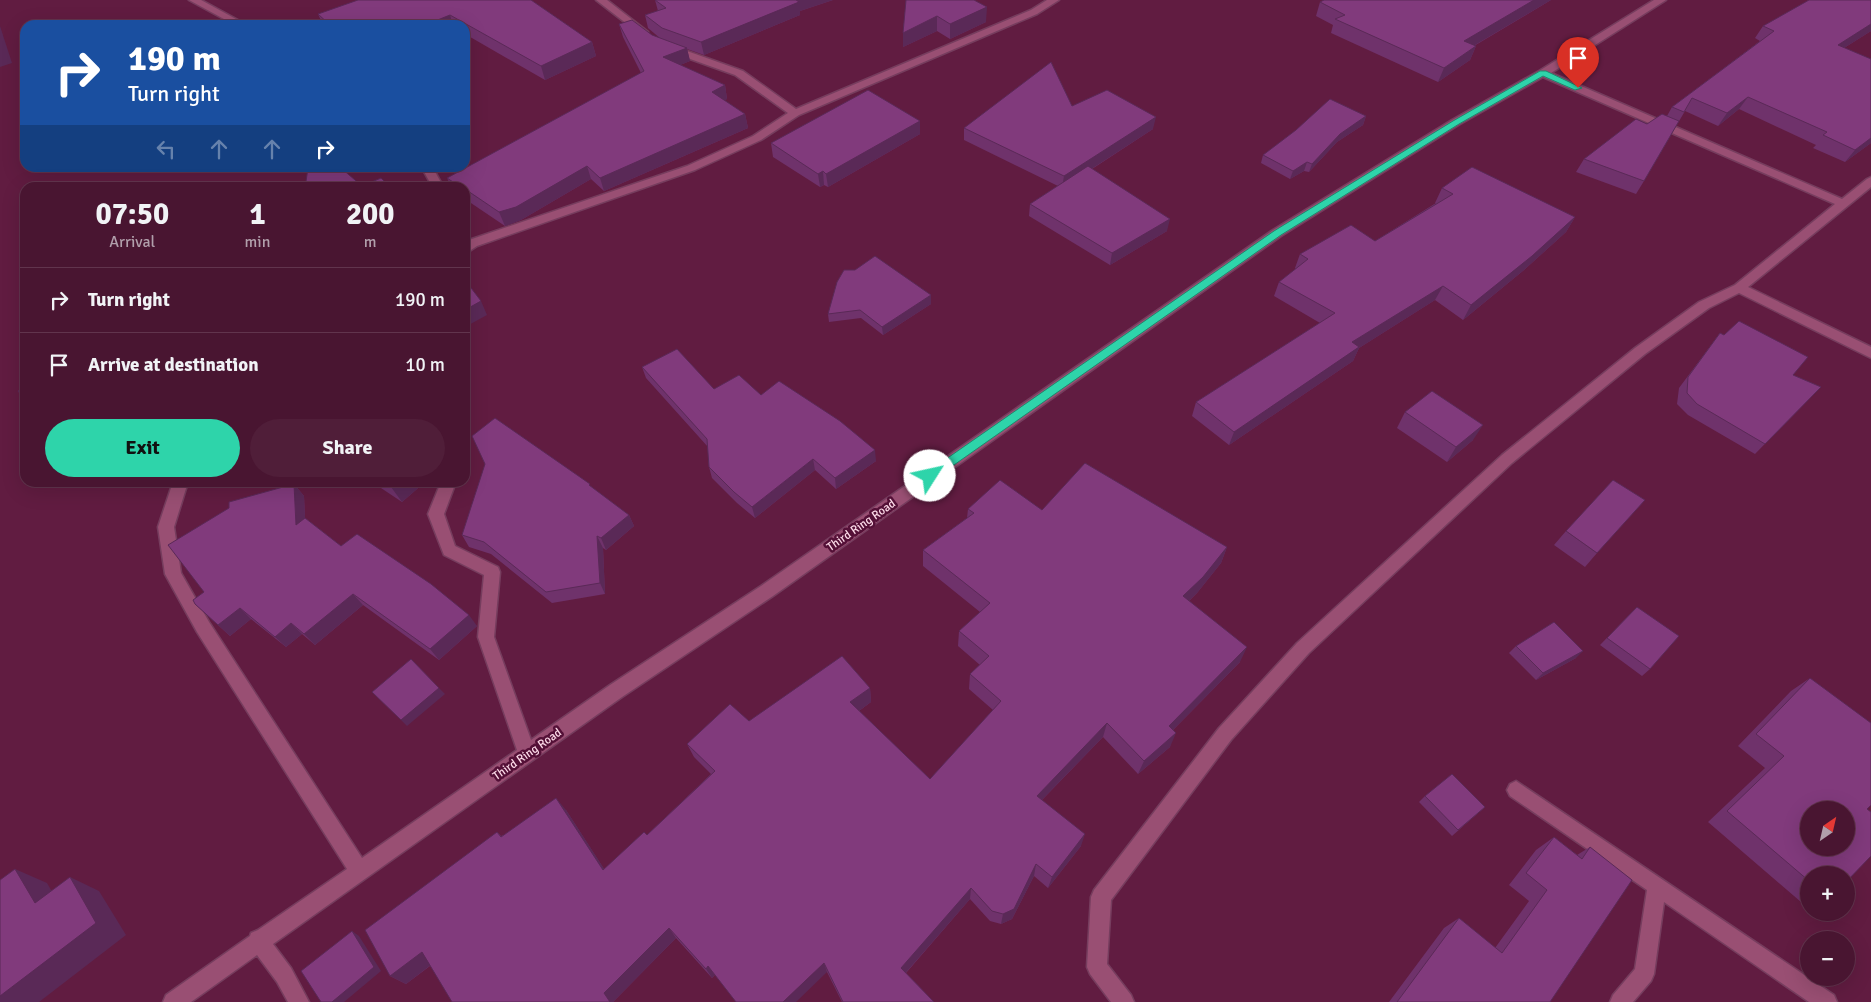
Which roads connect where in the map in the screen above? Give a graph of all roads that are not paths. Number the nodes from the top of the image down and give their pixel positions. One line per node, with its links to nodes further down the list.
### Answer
1 (194, 0): 5 (street)
2 (600, 0): 7 (street)
3 (1054, 0): 7 (street)
4 (1661, 0): 6 (street, Third Ring Road)
5 (232, 20)
6 (1543, 73): 9 (street); 15 (street, Third Ring Road)
7 (796, 112): 10 (street)
8 (1871, 181): 9 (street)
9 (1844, 204): 11 (street)
10 (470, 241)
11 (1739, 288): 12 (street); 22 (street)
12 (1871, 353)
13 (179, 487): 17 (street)
14 (447, 487): 15 (street)
15 (527, 754): 17 (street, Third Ring Road)
16 (1516, 790): 18 (street)
17 (359, 871): 19 (street, Third Ring Road)
18 (1657, 886): 23 (street); 24 (street)
19 (258, 940): 20 (street, Third Ring Road); 21 (street)
20 (173, 1002)
21 (299, 1002)
22 (1124, 1002)
23 (1620, 1002)
24 (1827, 1002)

